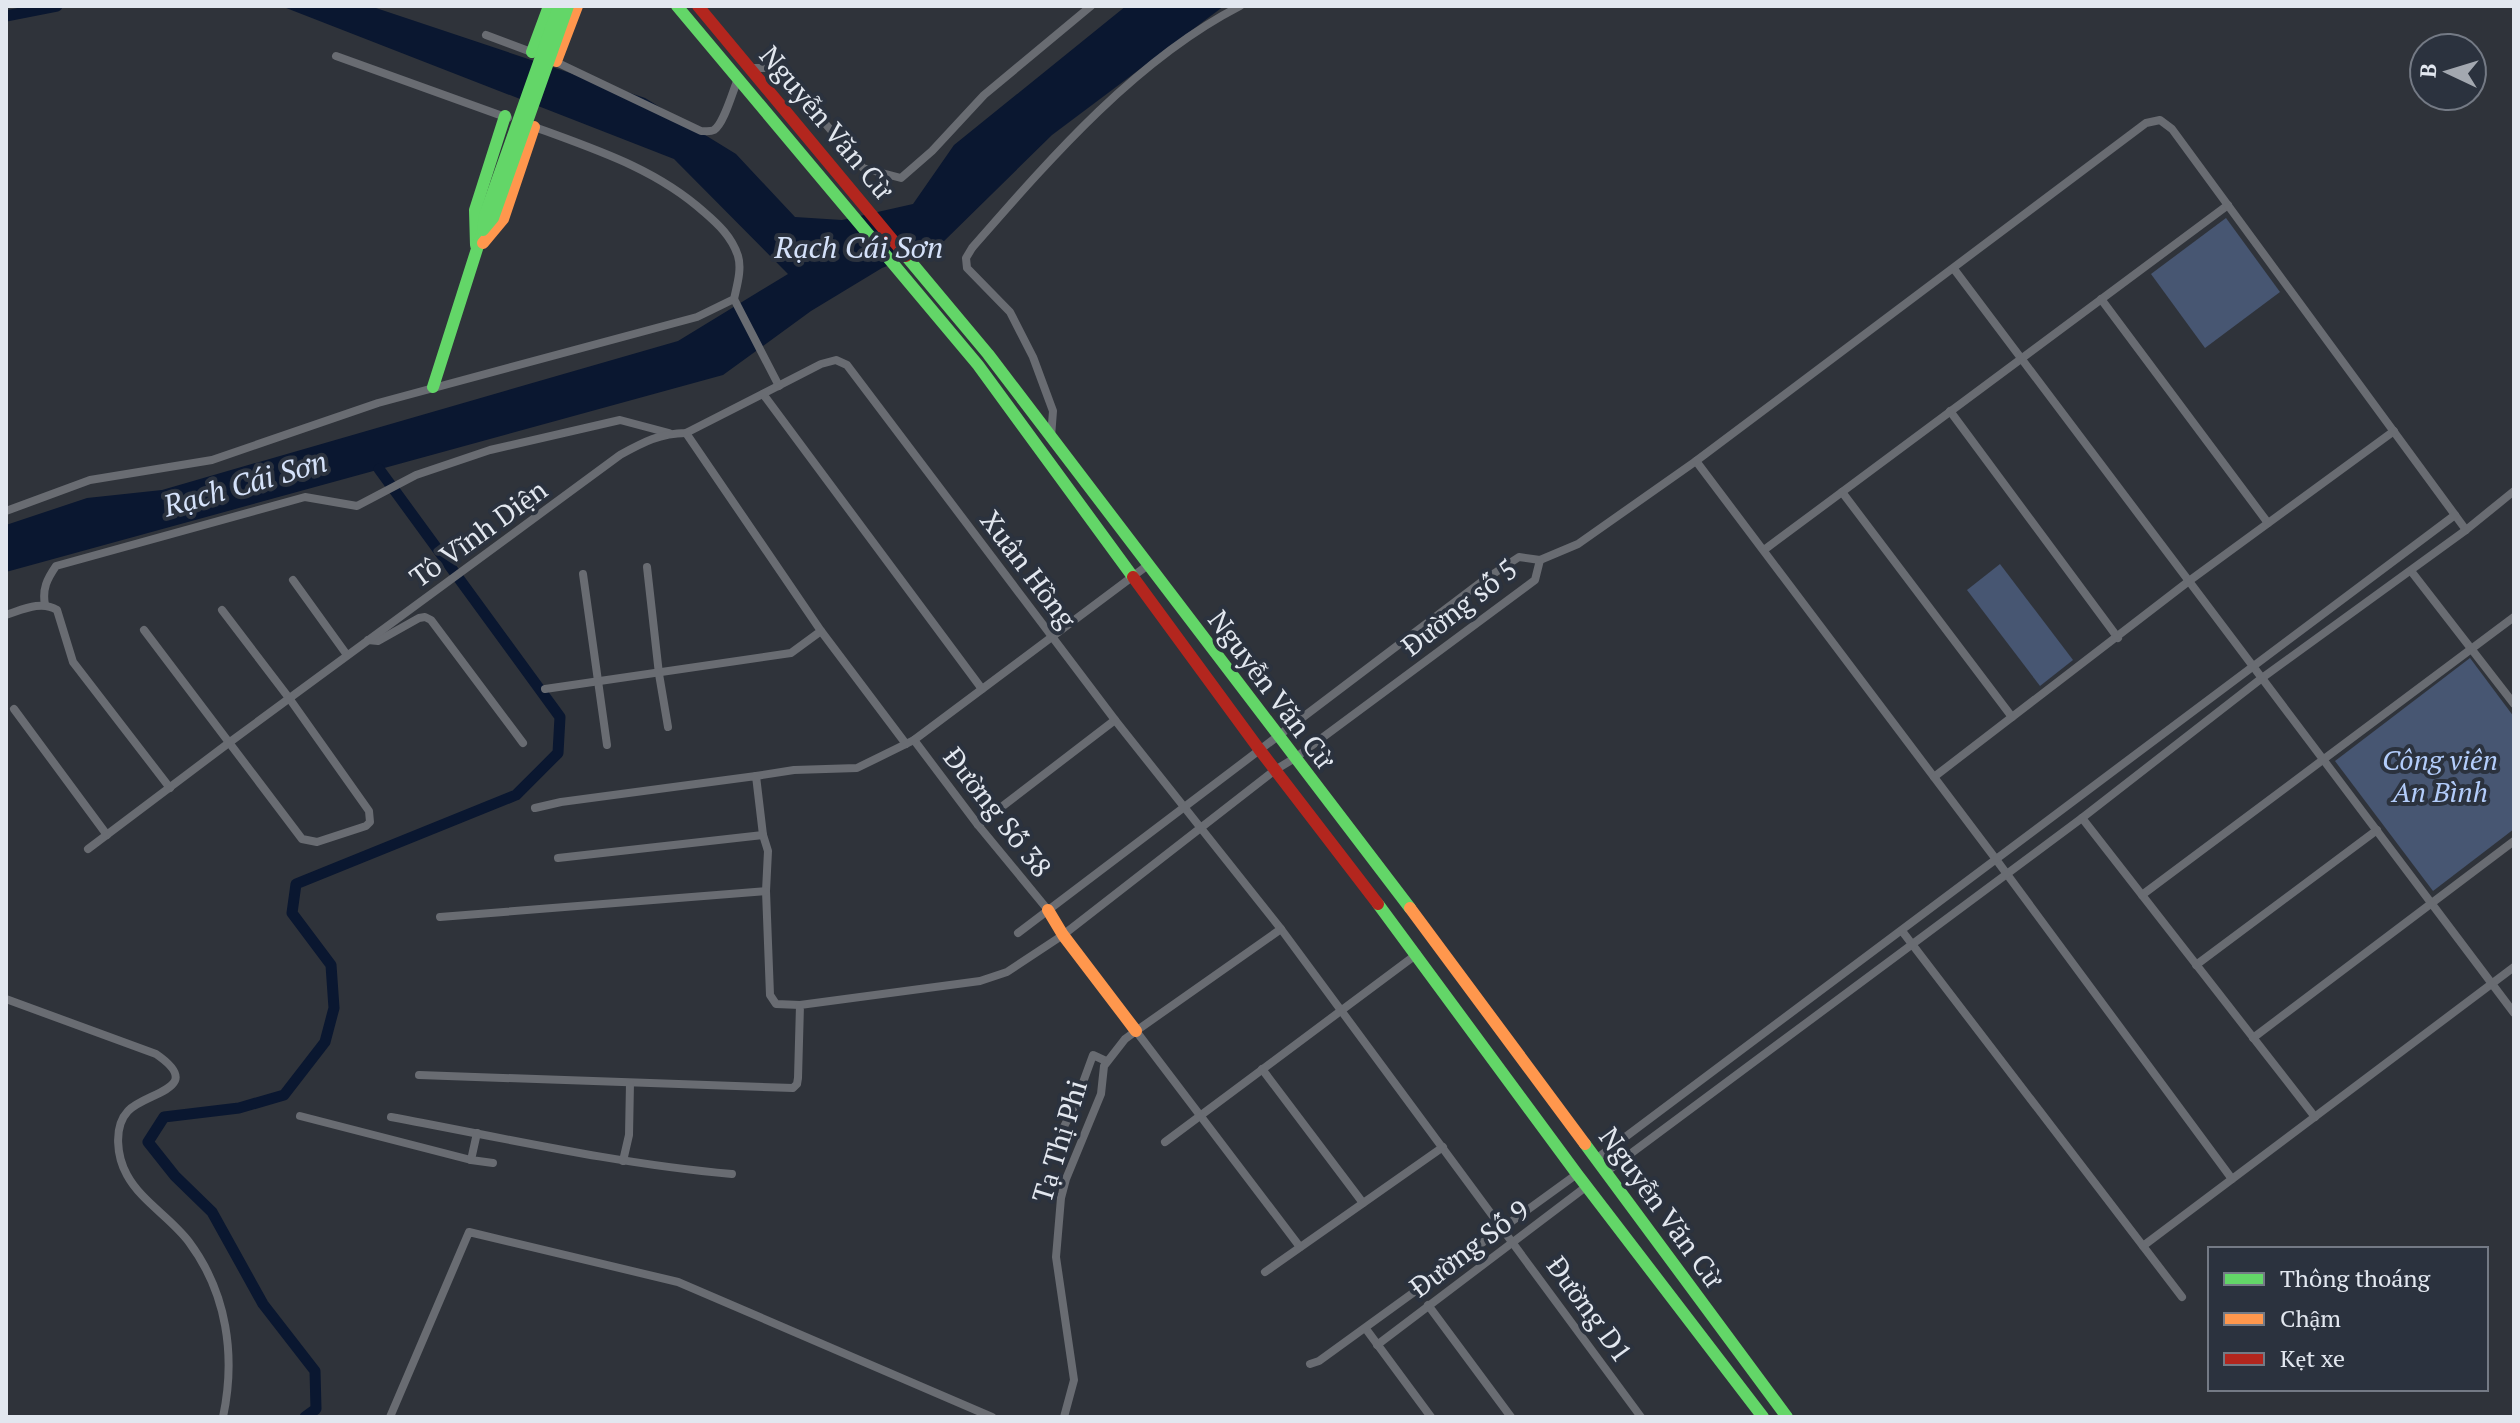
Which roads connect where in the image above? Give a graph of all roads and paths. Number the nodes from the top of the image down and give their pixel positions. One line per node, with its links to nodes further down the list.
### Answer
1 (549, 6): 10 (main road)
2 (559, 6): 18 (main road, bridge)
3 (568, 6): 18 (main road, bridge)
4 (577, 6): 12 (main road)
5 (677, 6): 14 (main road, Nguyễn Văn Cừ)
6 (698, 6): 13 (main road, Nguyễn Văn Cừ)
7 (1091, 6): 13 (street)
8 (1240, 6): 32 (street)
9 (486, 35): 10 (street)
10 (532, 52): 12 (street)
11 (336, 56): 15 (street)
12 (556, 61): 14 (street)
13 (751, 68): 32 (main road, Nguyễn Văn Cừ)
14 (738, 79): 46 (main road, Nguyễn Văn Cừ)
15 (505, 116): 16 (street); 19 (main road)
16 (534, 127): 19 (main road); 21 (street)
17 (2228, 205): 20 (street); 22 (street); 29 (street)
18 (483, 230): 19 (main road)
19 (476, 252): 26 (main road)
20 (1954, 269): 23 (street); 33 (street)
21 (734, 299): 25 (street); 26 (street)
22 (2101, 299): 23 (street); 38 (street)
23 (2021, 358): 28 (street); 48 (street)
24 (836, 360): 25 (street, Tô Vĩnh Diện); 55 (street, Xuân Hồng)
25 (779, 386): 27 (street, Tô Vĩnh Diện)
26 (433, 387): 36 (street)
27 (763, 394): 31 (street, Tô Vĩnh Diện); 65 (street)
28 (1950, 411): 35 (street); 56 (street)
29 (2394, 431): 37 (street); 38 (street)
30 (669, 433): 31 (street, Tô Vĩnh Diện); 49 (street); 57 (street, Tô Vĩnh Diện)
31 (686, 433): 54 (street, Đường Số 38)
32 (1051, 437): 42 (main road, Nguyễn Văn Cừ)
33 (1696, 461): 40 (street); 41 (street)
34 (2514, 491): 39 (street)
35 (1842, 492): 40 (street); 69 (street)
36 (6, 511)
37 (2455, 515): 39 (street); 60 (street)
38 (2268, 523): 48 (street)
39 (2466, 530): 44 (street)
40 (1764, 550): 82 (street)
41 (1540, 560): 72 (street, Đường số 5); 78 (street, Đường số 5)
42 (1148, 565): 46 (street); 72 (main road, Nguyễn Văn Cừ)
43 (647, 567): 61 (street)
44 (2411, 571): 58 (street); 62 (street)
45 (583, 574): 63 (street)
46 (1134, 575): 55 (street); 77 (main road, Nguyễn Văn Cừ)
47 (293, 580): 59 (street)
48 (2189, 581): 56 (street); 60 (street)
49 (45, 605): 51 (street); 83 (street)
50 (222, 610): 66 (street)
51 (6, 615)
52 (2514, 617): 58 (street)
53 (144, 630): 73 (street)
54 (821, 631): 61 (street); 74 (street, Đường Số 38)
55 (1051, 635): 65 (street); 70 (street, Xuân Hồng)
56 (2118, 638): 69 (street)
57 (368, 640): 59 (street, Tô Vĩnh Diện); 75 (street)
58 (2471, 649): 67 (street); 79 (street)
59 (347, 655): 66 (street, Tô Vĩnh Diện)
60 (2253, 667): 62 (street); 95 (street)
61 (659, 674): 63 (street); 71 (street)
62 (2262, 678): 79 (street); 86 (street)
63 (600, 682): 64 (street); 76 (street)
64 (545, 689)
65 (982, 689): 74 (street)
66 (289, 698): 73 (street, Tô Vĩnh Diện); 73 (street)
67 (2514, 704)
68 (14, 709): 90 (street)
69 (2012, 717): 82 (street)
70 (1115, 720): 84 (street, Xuân Hồng); 87 (street)
71 (668, 727)
72 (1279, 736): 77 (street, Đường số 5); 78 (main road, Nguyễn Văn Cừ)
73 (230, 742): 83 (street, Tô Vĩnh Diện)
74 (910, 742): 81 (street); 87 (street, Đường Số 38)
75 (523, 743)
76 (607, 745)
77 (1259, 749): 80 (main road, Nguyễn Văn Cừ); 84 (street, Đường số 5)
78 (1295, 758): 80 (street, Đường số 5); 106 (main road, Nguyễn Văn Cừ)
79 (2323, 759): 89 (street); 98 (street)
80 (1275, 770): 88 (street, Đường số 5); 108 (main road, Nguyễn Văn Cừ)
81 (756, 776): 85 (street); 91 (street)
82 (1934, 777): 95 (street)
83 (170, 788): 90 (street, Tô Vĩnh Diện)
84 (1186, 807): 88 (street, Xuân Hồng); 100 (street, Đường số 5)
85 (535, 808)
86 (2082, 818): 96 (street); 98 (street)
87 (978, 825): 100 (street, Đường Số 38)
88 (1202, 827): 102 (street, Xuân Hồng); 105 (street, Đường số 5)
89 (2377, 830): 99 (street); 109 (street)
90 (107, 835): 93 (street, Tô Vĩnh Diện)
91 (763, 835): 94 (street); 97 (street)
92 (2514, 841): 99 (street)
93 (88, 849)
94 (558, 858)
95 (1995, 858): 96 (street); 103 (street)
96 (2007, 873): 107 (street); 137 (street)
97 (766, 891): 101 (street); 113 (street)
98 (2142, 895): 109 (street)
99 (2432, 903): 111 (street); 117 (street)
100 (1048, 910): 104 (street, Đường số 5); 105 (main road)
101 (440, 917)
102 (1281, 929): 114 (street, Xuân Hồng); 116 (street, Tạ Thị Phi)
103 (1902, 931): 107 (street); 130 (street)
104 (1018, 933)
105 (1063, 935): 113 (street, Đường số 5); 116 (main road)
106 (1435, 941): 108 (main road); 130 (main road, Nguyễn Văn Cừ)
107 (1912, 943): 134 (street); 142 (street)
108 (1417, 954): 114 (street); 136 (main road, Nguyễn Văn Cừ)
109 (2196, 965): 117 (street)
110 (2514, 967): 111 (street)
111 (2492, 984): 115 (street); 125 (street)
112 (6, 999): 150 (street)
113 (800, 1005): 121 (street)
114 (1341, 1011): 119 (street); 128 (street, Đường D1)
115 (2514, 1013)
116 (1136, 1031): 118 (street, Tạ Thị Phi); 123 (street)
117 (2253, 1038): 125 (street)
118 (1106, 1061): 129 (street); 153 (street, Tạ Thị Phi)
119 (1262, 1069): 123 (street); 139 (street)
120 (419, 1075): 121 (street)
121 (630, 1083): 132 (street)
122 (300, 1116): 131 (street)
123 (1200, 1116): 127 (street); 143 (street)
124 (391, 1117): 126 (street)
125 (2315, 1117): 137 (street)
126 (477, 1133): 131 (street); 132 (street)
127 (1165, 1142)
128 (1443, 1147): 139 (street); 140 (street, Đường D1)
129 (1051, 1152)
130 (1596, 1159): 134 (main road, Nguyễn Văn Cừ); 136 (main road)
131 (471, 1160): 133 (street)
132 (623, 1161): 135 (street)
133 (493, 1163)
134 (1606, 1172): 138 (main road); 158 (main road, Nguyễn Văn Cừ)
135 (732, 1174)
136 (1577, 1174): 138 (main road, Nguyễn Văn Cừ); 140 (street)
137 (2232, 1179): 142 (street)
138 (1587, 1186): 141 (street, Đường Số 9); 157 (main road, Nguyễn Văn Cừ)
139 (1363, 1203): 143 (street)
140 (1503, 1228): 141 (street, Đường D1); 147 (street)
141 (1513, 1241): 146 (street, Đường Số 9); 156 (street, Đường D1)
142 (2143, 1246): 145 (street)
143 (1300, 1247): 144 (street)
144 (1265, 1272)
145 (2182, 1297)
146 (1428, 1305): 148 (street, Đường Số 9); 155 (street)
147 (1366, 1329): 148 (street); 149 (street)
148 (1377, 1345): 154 (street)
149 (1310, 1364)
150 (223, 1417)
151 (390, 1417): 152 (street)
152 (992, 1417)
153 (1064, 1417)
154 (1431, 1417)
155 (1511, 1417)
156 (1641, 1417)
157 (1763, 1417)
158 (1787, 1417)

